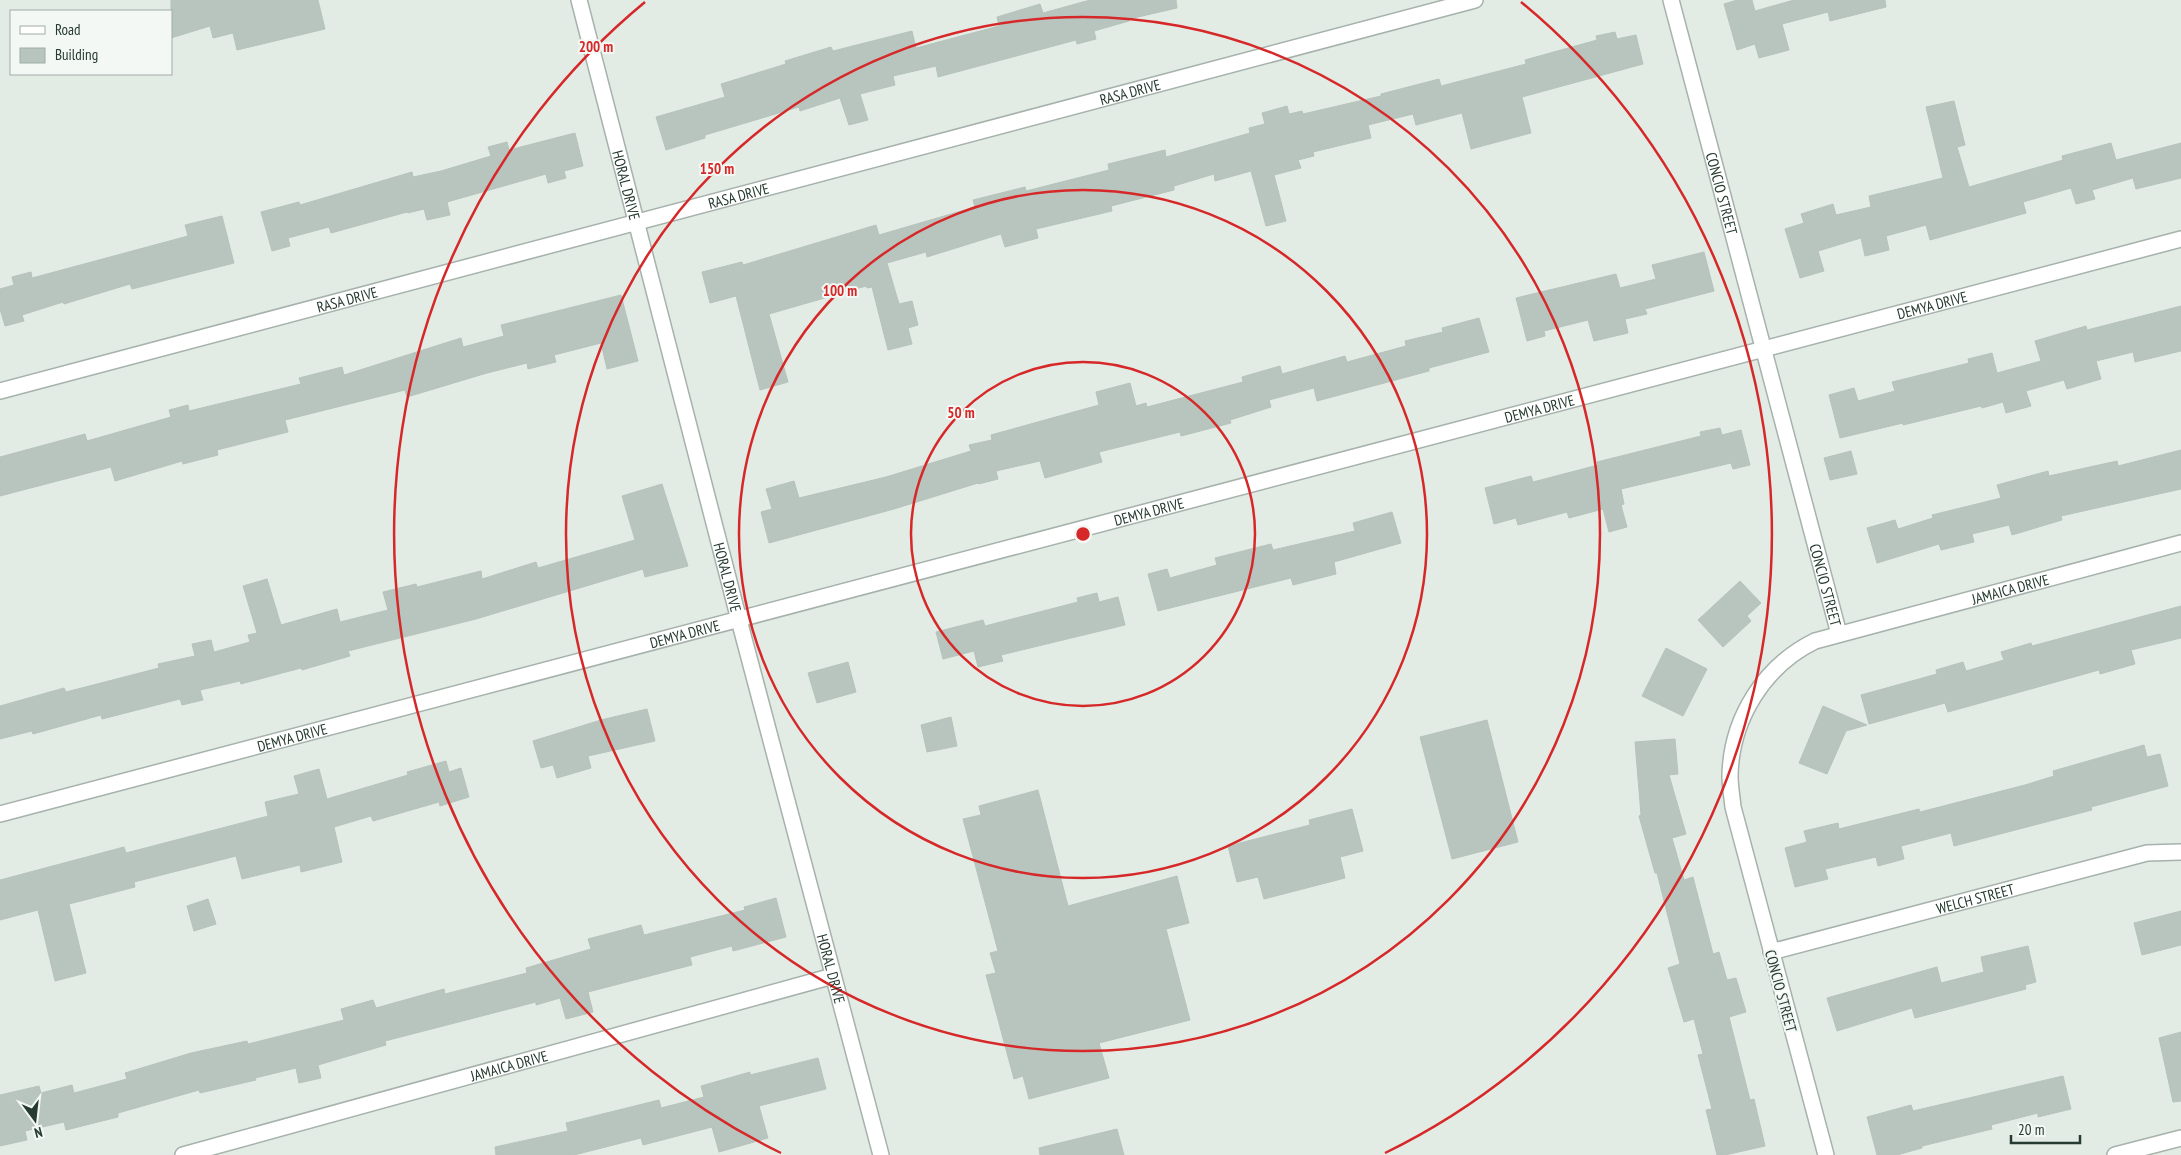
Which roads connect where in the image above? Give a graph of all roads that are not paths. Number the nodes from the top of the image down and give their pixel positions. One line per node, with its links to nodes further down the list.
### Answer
1 (579, 0): 4 (street, HORAL DRIVE)
2 (1476, 0): 4 (street, RASA DRIVE)
3 (1672, 0): 6 (street, CONCIO STREET)
4 (636, 224): 7 (street, RASA DRIVE); 9 (street, HORAL DRIVE)
5 (2181, 239): 6 (street, DEMYA DRIVE)
6 (1763, 348): 9 (street, DEMYA DRIVE); 10 (street, CONCIO STREET)
7 (0, 391)
8 (2181, 542): 10 (street, JAMAICA DRIVE)
9 (739, 620): 11 (street, DEMYA DRIVE); 14 (street, HORAL DRIVE)
10 (1838, 634): 13 (street, CONCIO STREET)
11 (0, 814)
12 (2181, 852): 13 (street, WELCH STREET)
13 (1771, 952): 18 (street, CONCIO STREET)
14 (833, 976): 16 (street, JAMAICA DRIVE); 17 (street, HORAL DRIVE)
15 (2181, 1138): 19 (street)
16 (183, 1155)
17 (881, 1155)
18 (1826, 1155)
19 (2115, 1155)

